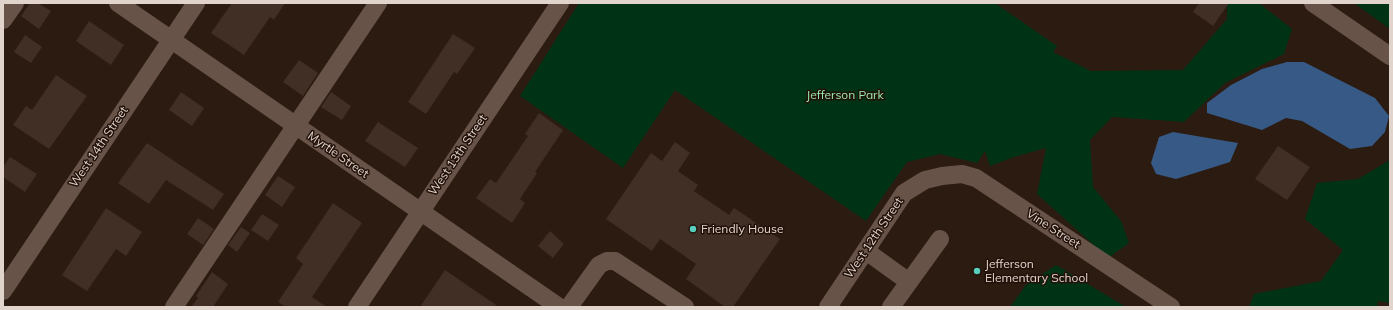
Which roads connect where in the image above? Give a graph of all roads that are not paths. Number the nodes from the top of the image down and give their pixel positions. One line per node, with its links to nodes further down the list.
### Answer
1 (15, 3): 7 (street)
2 (118, 3): 8 (street, Myrtle Street)
3 (196, 3): 8 (street, West 14th Street)
4 (378, 3): 10 (street)
5 (560, 3): 12 (street, West 13th Street)
6 (1313, 3): 9 (street)
7 (3, 20)
8 (171, 40): 10 (street, Myrtle Street); 16 (street, West 14th Street)
9 (1390, 56)
10 (296, 126): 12 (street, Myrtle Street); 18 (street)
11 (951, 175): 14 (street, West 12th Street); 24 (street, Vine Street)
12 (421, 212): 17 (street, Myrtle Street); 19 (street, West 13th Street)
13 (940, 239): 15 (street)
14 (866, 250): 15 (street); 22 (street, West 12th Street)
15 (909, 282): 23 (street)
16 (3, 291)
17 (547, 304)
18 (174, 307)
19 (357, 307)
20 (569, 307): 21 (street)
21 (685, 307)
22 (828, 307)
23 (891, 307)
24 (1171, 307)

